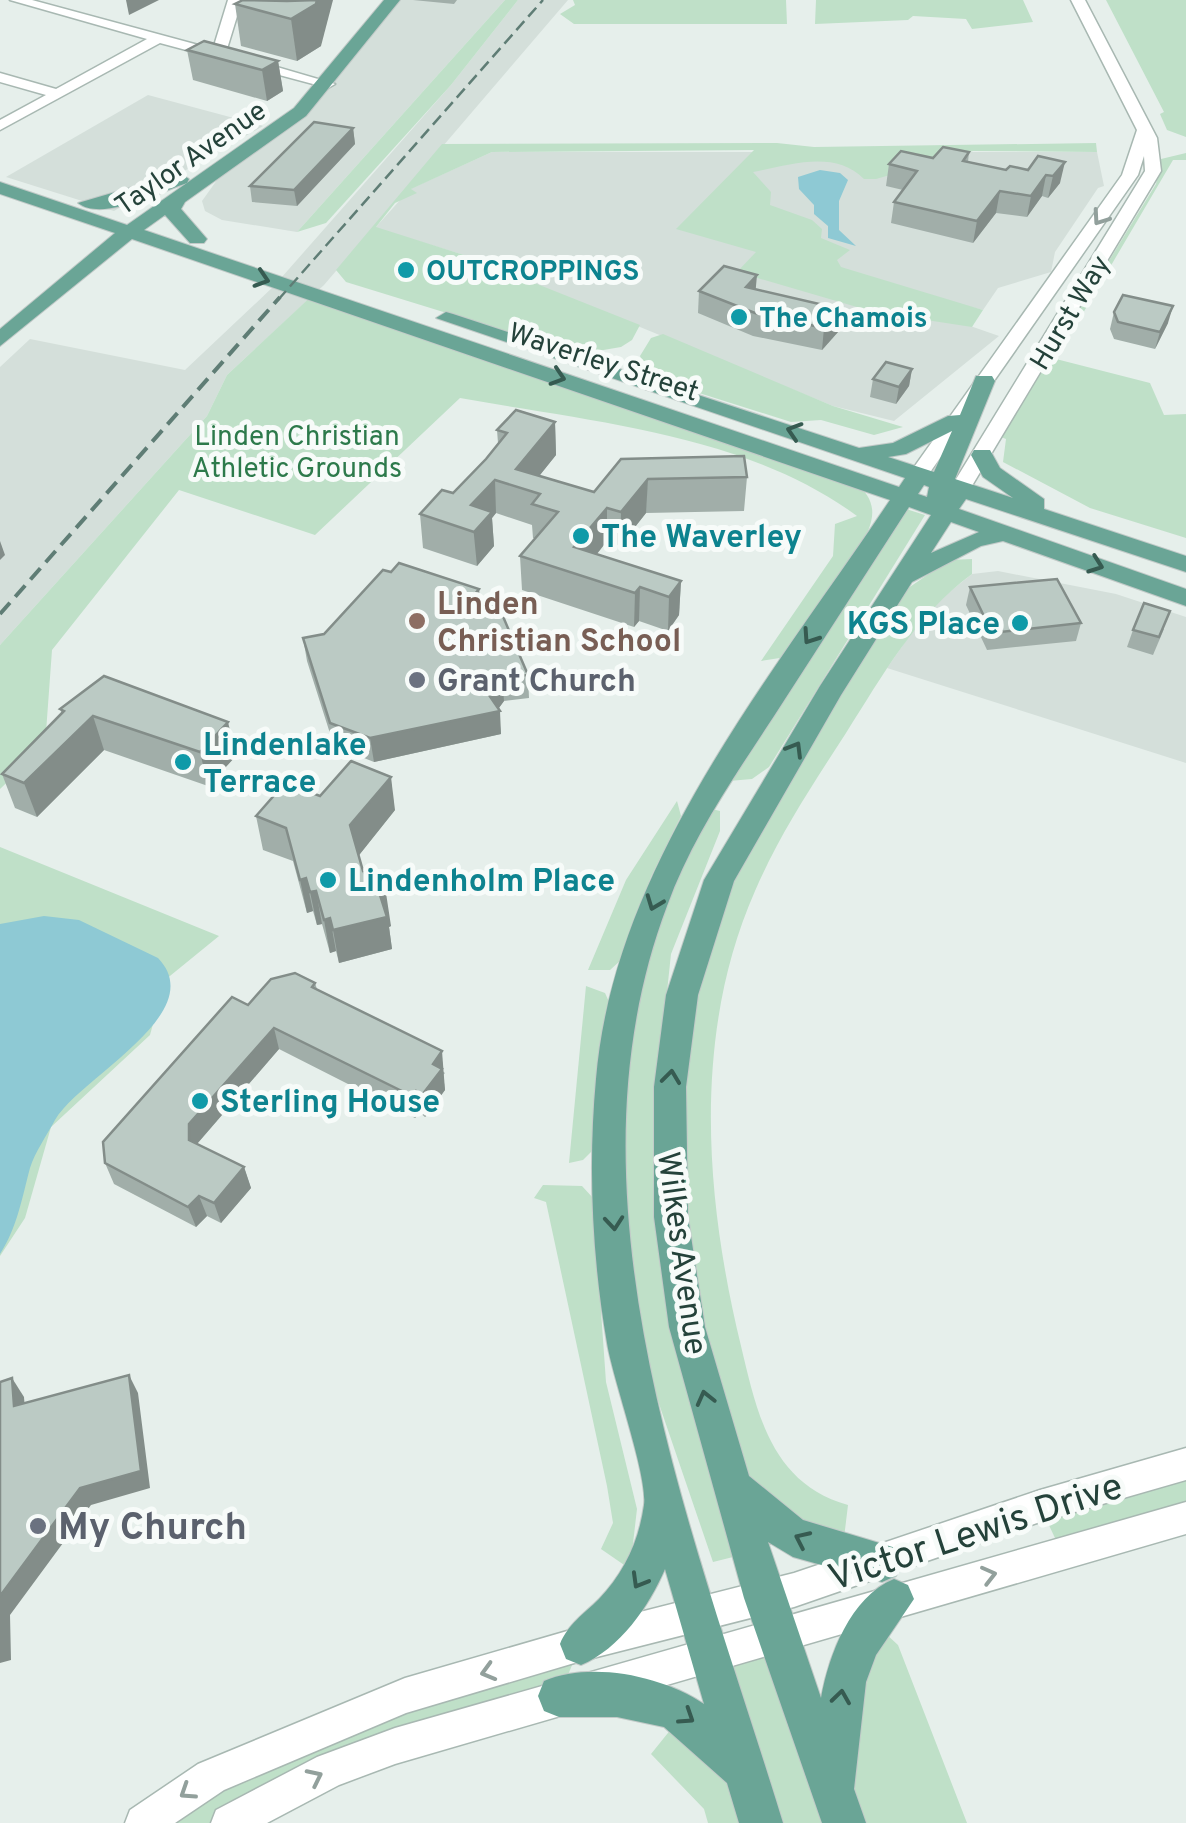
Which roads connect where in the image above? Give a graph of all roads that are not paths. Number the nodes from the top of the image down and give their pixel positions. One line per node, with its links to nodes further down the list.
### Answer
1 (17, 0): 7 (street)
2 (236, 0): 9 (street)
3 (372, 0): 11 (main road, Taylor Avenue)
4 (392, 0): 11 (main road, Taylor Avenue)
5 (1078, 0): 14 (street, Hurst Way)
6 (113, 4): 7 (street)
7 (104, 24): 8 (street)
8 (159, 38): 9 (street); 12 (street)
9 (218, 54): 11 (street)
10 (0, 77): 12 (street)
11 (320, 82): 15 (main road, Taylor Avenue); 17 (main road, Taylor Avenue)
12 (58, 94): 13 (street)
13 (0, 126)
14 (1143, 132): 27 (street, Hurst Way, one-way to 27); 30 (street, Hurst Way)
15 (180, 180): 18 (main road); 20 (main road, Taylor Avenue)
16 (3, 188): 18 (main road, Waverley Street); 19 (main road, Waverley Street)
17 (176, 200): 20 (main road, Taylor Avenue); 21 (main road)
18 (88, 203): 20 (main road, Waverley Street)
19 (48, 204): 20 (main road, Waverley Street); 22 (main road)
20 (126, 224): 21 (main road, Waverley Street); 22 (main road, Taylor Avenue); 23 (main road, Waverley Street); 24 (main road, Taylor Avenue)
21 (197, 239): 29 (main road, Waverley Street, one-way to 21)
22 (80, 243): 25 (main road, Taylor Avenue)
23 (170, 248): 24 (main road); 32 (main road, Waverley Street, one-way to 32)
24 (70, 279): 26 (main road, Taylor Avenue)
25 (2, 308)
26 (0, 340)
27 (984, 381): 28 (street, Hurst Way); 31 (main road, Wilkes Avenue)
28 (956, 421): 29 (main road); 31 (street, Hurst Way)
29 (860, 453): 31 (main road, Waverley Street)
30 (982, 455): 31 (street, Hurst Way); 34 (main road)
31 (940, 481): 32 (main road); 33 (main road, Wilkes Avenue); 34 (main road, Waverley Street)
32 (901, 510): 33 (main road); 39 (main road); 42 (main road, Wilkes Avenue, one-way to 42)
33 (943, 513): 35 (main road); 37 (main road, Wilkes Avenue)
34 (1062, 523): 36 (main road, Waverley Street)
35 (1005, 533): 37 (main road); 38 (main road, one-way to 38)
36 (1186, 564)
37 (900, 578): 39 (main road, Wilkes Avenue)
38 (1186, 598)
39 (880, 611): 41 (main road, Wilkes Avenue, one-way to 39)
40 (1186, 1464): 44 (street, Victor Lewis Drive)
41 (736, 1490): 44 (main road, one-way to 41); 45 (main road, Wilkes Avenue)
42 (664, 1498): 46 (main road, Wilkes Avenue); 48 (main road, one-way to 48)
43 (1186, 1518): 44 (street, Victor Lewis Drive, one-way to 43)
44 (888, 1580): 45 (street, Victor Lewis Drive); 47 (street, Victor Lewis Drive); 51 (main road, one-way to 44)
45 (764, 1598): 46 (street); 47 (main road, Wilkes Avenue)
46 (707, 1634): 47 (street); 48 (street); 49 (street); 50 (main road, Wilkes Avenue)
47 (779, 1639): 51 (main road, Wilkes Avenue)
48 (581, 1644): 52 (street, one-way to 52)
49 (559, 1696): 50 (main road, one-way to 50); 53 (street, one-way to 49)
50 (747, 1776): 54 (main road, Wilkes Avenue)
51 (839, 1808)
52 (143, 1823)
53 (229, 1823)
54 (761, 1823)

